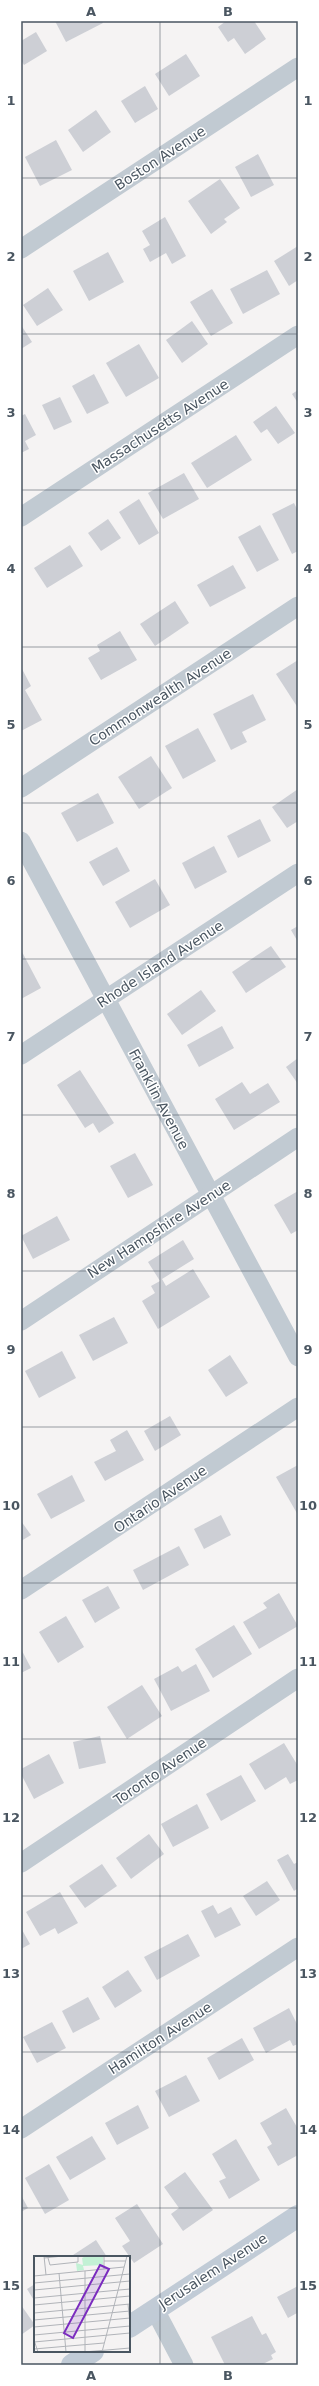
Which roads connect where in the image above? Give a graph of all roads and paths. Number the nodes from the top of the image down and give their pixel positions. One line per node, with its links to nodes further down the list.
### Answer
1 (298, 67): 2 (street, Boston Avenue)
2 (21, 249)
3 (298, 336): 4 (street, Massachusetts Avenue)
4 (21, 517)
5 (298, 606): 6 (street, Commonwealth Avenue)
6 (21, 788)
7 (21, 841): 9 (street, Franklin Avenue)
8 (298, 873): 9 (street, Rhode Island Avenue)
9 (105, 999): 10 (street, Rhode Island Avenue); 12 (street, Franklin Avenue)
10 (21, 1055)
11 (298, 1138): 12 (street, New Hampshire Avenue)
12 (210, 1195): 13 (street, New Hampshire Avenue); 14 (street, Franklin Avenue)
13 (21, 1320)
14 (298, 1357)
15 (298, 1407): 16 (street, Ontario Avenue)
16 (21, 1590)
17 (298, 1678): 18 (street, Toronto Avenue)
18 (21, 1863)
19 (298, 1946): 20 (street, Hamilton Avenue)
20 (21, 2129)
21 (298, 2216): 22 (main road, Jerusalem Avenue)
22 (155, 2310): 23 (main road, Jerusalem Avenue); 26 (street)
23 (130, 2326)
24 (92, 2352): 25 (main road)
25 (72, 2365)
26 (184, 2365)

